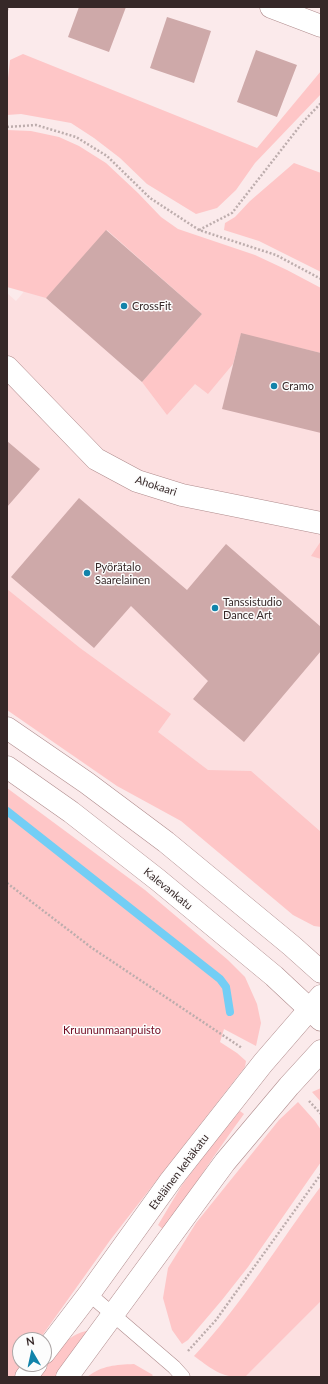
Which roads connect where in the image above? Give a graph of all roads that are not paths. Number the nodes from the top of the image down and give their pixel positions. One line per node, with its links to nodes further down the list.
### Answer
1 (272, 7): 2 (street)
2 (321, 26)
3 (7, 367): 4 (street, Ahokaari)
4 (321, 523)
5 (7, 728): 7 (street)
6 (7, 767): 8 (street, Kalevankatu)
7 (321, 972)
8 (317, 1008): 10 (street, Eteläinen kehäkatu)
9 (321, 1051): 11 (street)
10 (89, 1294): 11 (lane); 12 (street, Eteläinen kehäkatu)
11 (114, 1314): 13 (lane); 14 (street)
12 (52, 1343)
13 (179, 1372)
14 (68, 1377)

